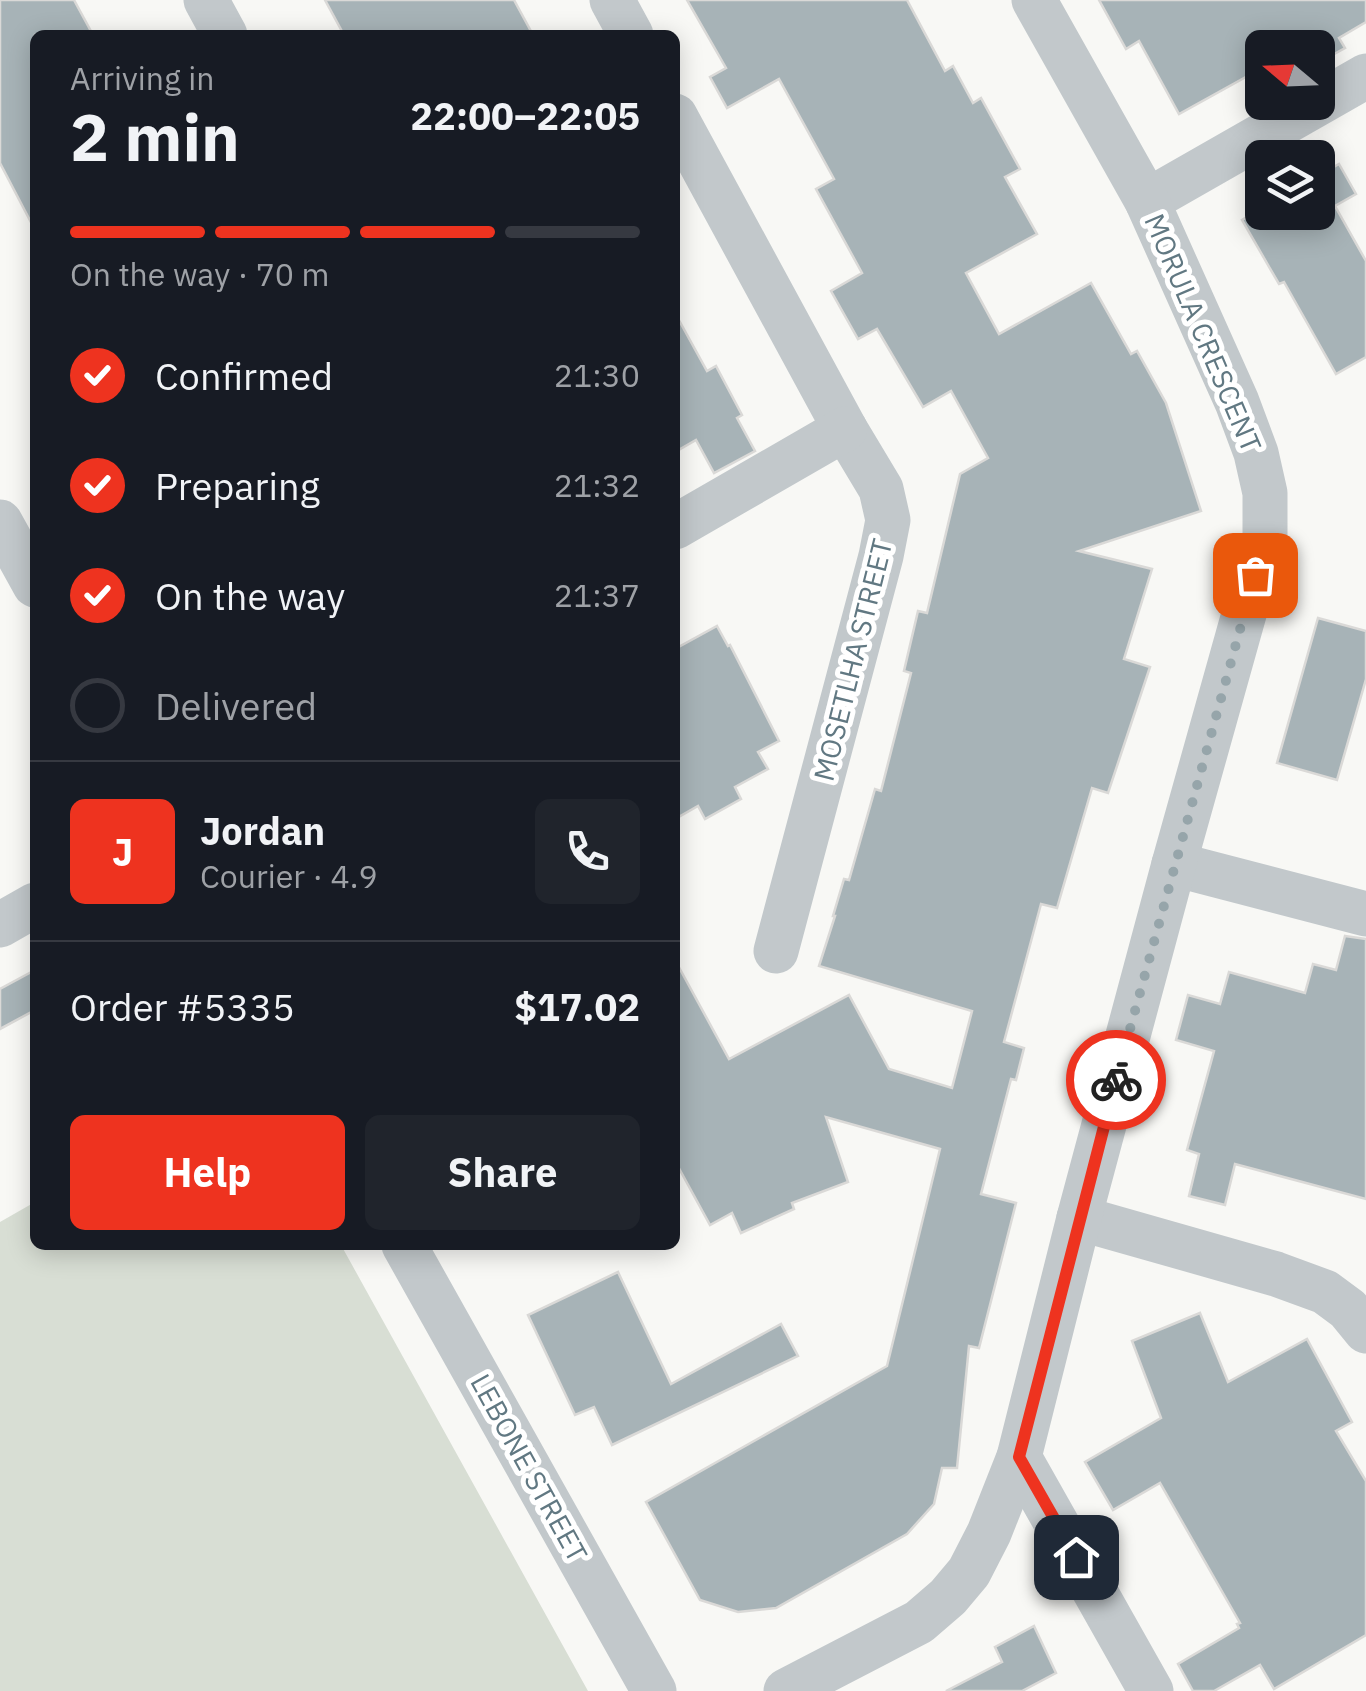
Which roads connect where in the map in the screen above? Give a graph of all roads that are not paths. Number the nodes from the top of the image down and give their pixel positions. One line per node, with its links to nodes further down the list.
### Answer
1 (206, 0): 4 (street)
2 (612, 0): 5 (street)
3 (1034, 0): 8 (street, MORULA CRESCENT)
4 (222, 30)
5 (628, 30)
6 (1366, 76): 8 (street)
7 (680, 125): 9 (street, MOSETLHA STREET)
8 (1147, 201): 13 (street, MORULA CRESCENT)
9 (845, 430): 11 (street); 17 (street, MOSETLHA STREET)
10 (0, 522): 12 (street)
11 (680, 524)
12 (30, 576)
13 (1174, 864): 15 (street); 18 (street, MORULA CRESCENT)
14 (30, 908): 16 (street)
15 (1366, 914)
16 (0, 925)
17 (776, 952)
18 (1079, 1218): 20 (street); 21 (street, MORULA CRESCENT)
19 (407, 1250): 22 (street, LEBONE STREET)
20 (1366, 1331)
21 (1019, 1457): 23 (street, MORULA CRESCENT); 24 (street)
22 (654, 1691)
23 (786, 1691)
24 (1151, 1691)

